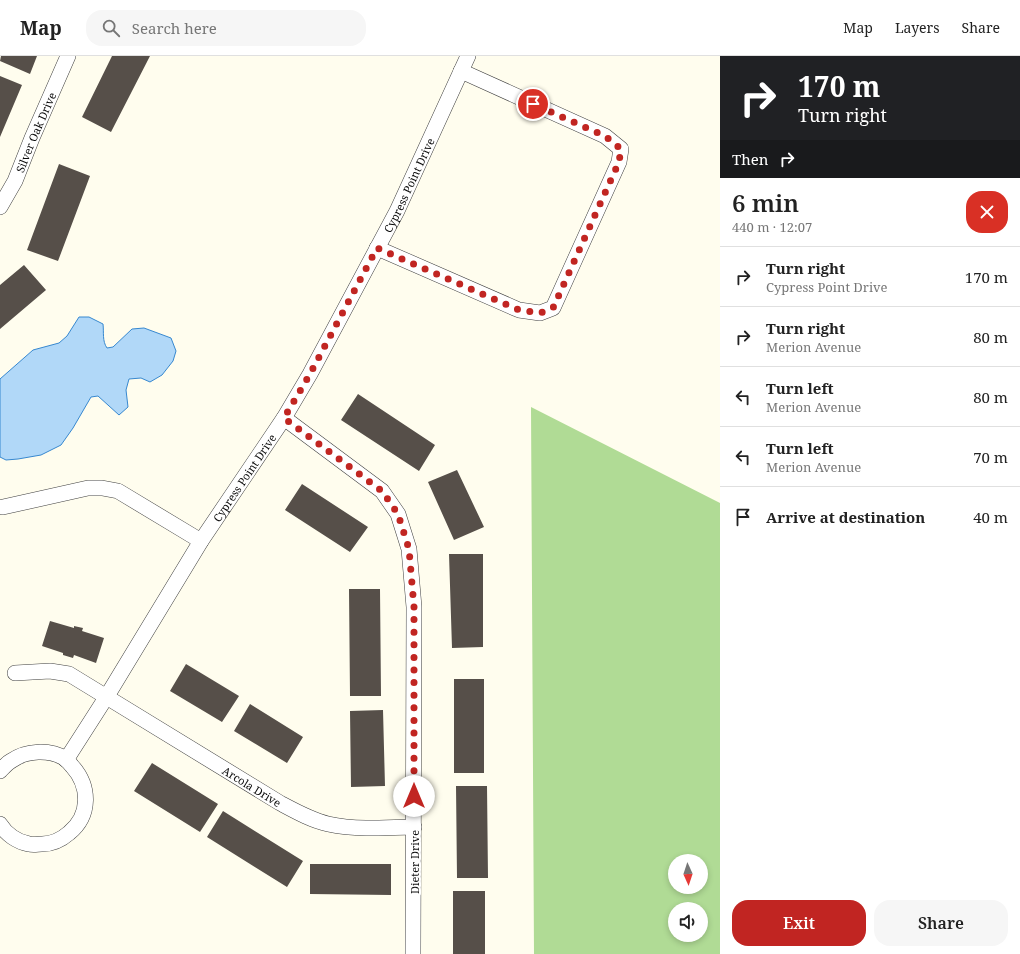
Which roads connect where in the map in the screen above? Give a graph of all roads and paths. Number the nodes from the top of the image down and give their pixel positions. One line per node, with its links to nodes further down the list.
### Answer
1 (68, 56): 4 (street, Silver Oak Drive)
2 (468, 56): 3 (street, Cypress Point Drive)
3 (461, 71): 5 (street, Cypress Point Drive); 5 (street)
4 (0, 207)
5 (377, 248): 6 (street, Cypress Point Drive)
6 (284, 418): 8 (street, Cypress Point Drive); 14 (street, Dieter Drive)
7 (2, 507): 8 (street)
8 (201, 541): 10 (street, Cypress Point Drive)
9 (15, 673): 10 (street, Arcola Drive)
10 (107, 696): 11 (street, Cypress Point Drive); 14 (street, Arcola Drive)
11 (66, 760): 12 (street); 13 (street)
12 (0, 771)
13 (0, 824)
14 (414, 827): 15 (street, Dieter Drive)
15 (413, 954)

